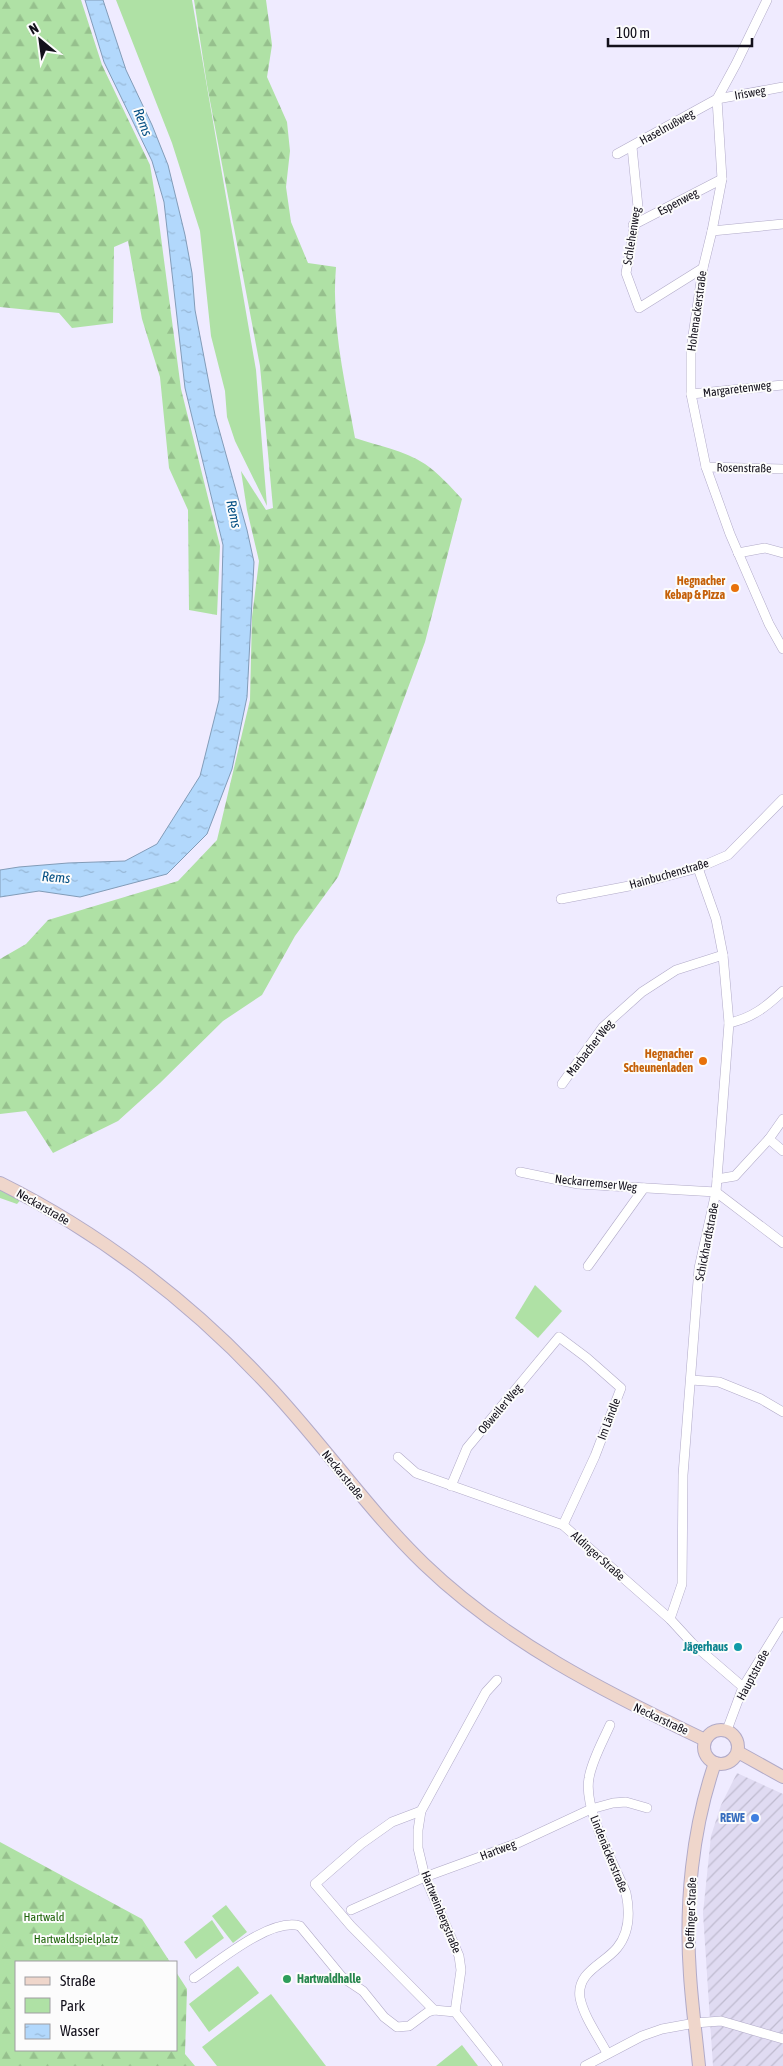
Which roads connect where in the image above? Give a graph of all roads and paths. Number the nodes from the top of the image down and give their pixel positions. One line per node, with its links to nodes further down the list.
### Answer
1 (766, 0): 3 (street)
2 (783, 87): 3 (street, Irisweg)
3 (717, 99): 4 (street, Haselnußweg); 6 (street, Hohenackerstraße)
4 (632, 147): 5 (street, Haselnußweg); 8 (street, Schlehenweg)
5 (617, 154)
6 (722, 179): 8 (street, Espenweg); 9 (street, Hohenackerstraße)
7 (783, 224): 9 (street)
8 (634, 225): 10 (street, Schlehenweg)
9 (712, 231): 10 (street, Hohenackerstraße)
10 (703, 268): 12 (street, Hohenackerstraße)
11 (783, 385): 12 (street, Margaretenweg)
12 (691, 394): 13 (street, Hohenackerstraße)
13 (706, 467): 14 (street, Rosenstraße); 16 (street, Hohenackerstraße)
14 (783, 469)
15 (783, 552): 16 (street)
16 (738, 553): 17 (street, Hohenackerstraße)
17 (783, 649)
18 (783, 799): 19 (street, Hainbuchenstraße)
19 (698, 868): 20 (street, Hainbuchenstraße); 21 (street, Schickhardtstraße)
20 (561, 899)
21 (723, 955): 23 (street, Schickhardtstraße); 24 (street, Marbacher Weg)
22 (783, 991): 23 (street)
23 (729, 1023): 29 (street, Schickhardtstraße)
24 (562, 1084)
25 (783, 1119): 26 (street)
26 (769, 1140): 27 (street); 29 (street)
27 (783, 1151)
28 (520, 1172): 31 (street, Neckarremser Weg)
29 (717, 1179): 32 (street, Schickhardtstraße)
30 (0, 1183): 47 (main road, Neckarstraße)
31 (644, 1188): 32 (street, Neckarremser Weg); 34 (street, Neckarremser Weg)
32 (716, 1192): 33 (street); 36 (street, Schickhardtstraße)
33 (783, 1243)
34 (588, 1266)
35 (559, 1337): 39 (street, Oßweiler Weg); 40 (street, Im Ländle)
36 (691, 1380): 37 (street); 41 (street, Schickhardtstraße)
37 (783, 1412)
38 (398, 1457): 39 (street, Aldinger Straße)
39 (451, 1486): 40 (street, Aldinger Straße)
40 (563, 1524): 41 (street, Aldinger Straße)
41 (670, 1619): 44 (street, Aldinger Straße)
42 (783, 1622): 44 (street, Hauptstraße)
43 (497, 1680): 53 (street, Hartweinbergstraße)
44 (743, 1687): 46 (street, Hauptstraße)
45 (610, 1724): 52 (street, Lindenäckerstraße)
46 (727, 1730): 47 (main road); 48 (main road)
47 (705, 1740): 49 (main road)
48 (738, 1752): 49 (main road); 50 (main road)
49 (715, 1763): 59 (main road, Oeffinger Straße)
50 (783, 1777)
51 (647, 1808): 52 (street, Hartweg)
52 (591, 1809): 54 (street, Hartweg); 61 (street, Lindenäckerstraße)
53 (421, 1811): 54 (street, Hartweinbergstraße); 57 (street)
54 (425, 1878): 55 (street, Hartweg); 58 (street, Hartweinbergstraße)
55 (351, 1910)
56 (194, 1978): 57 (street)
57 (434, 2010): 58 (street)
58 (455, 2012): 62 (street)
59 (695, 2024): 60 (street); 61 (street); 64 (main road, Oeffinger Straße)
60 (783, 2039)
61 (607, 2053): 63 (street)
62 (498, 2066)
63 (584, 2066)
64 (699, 2066)

